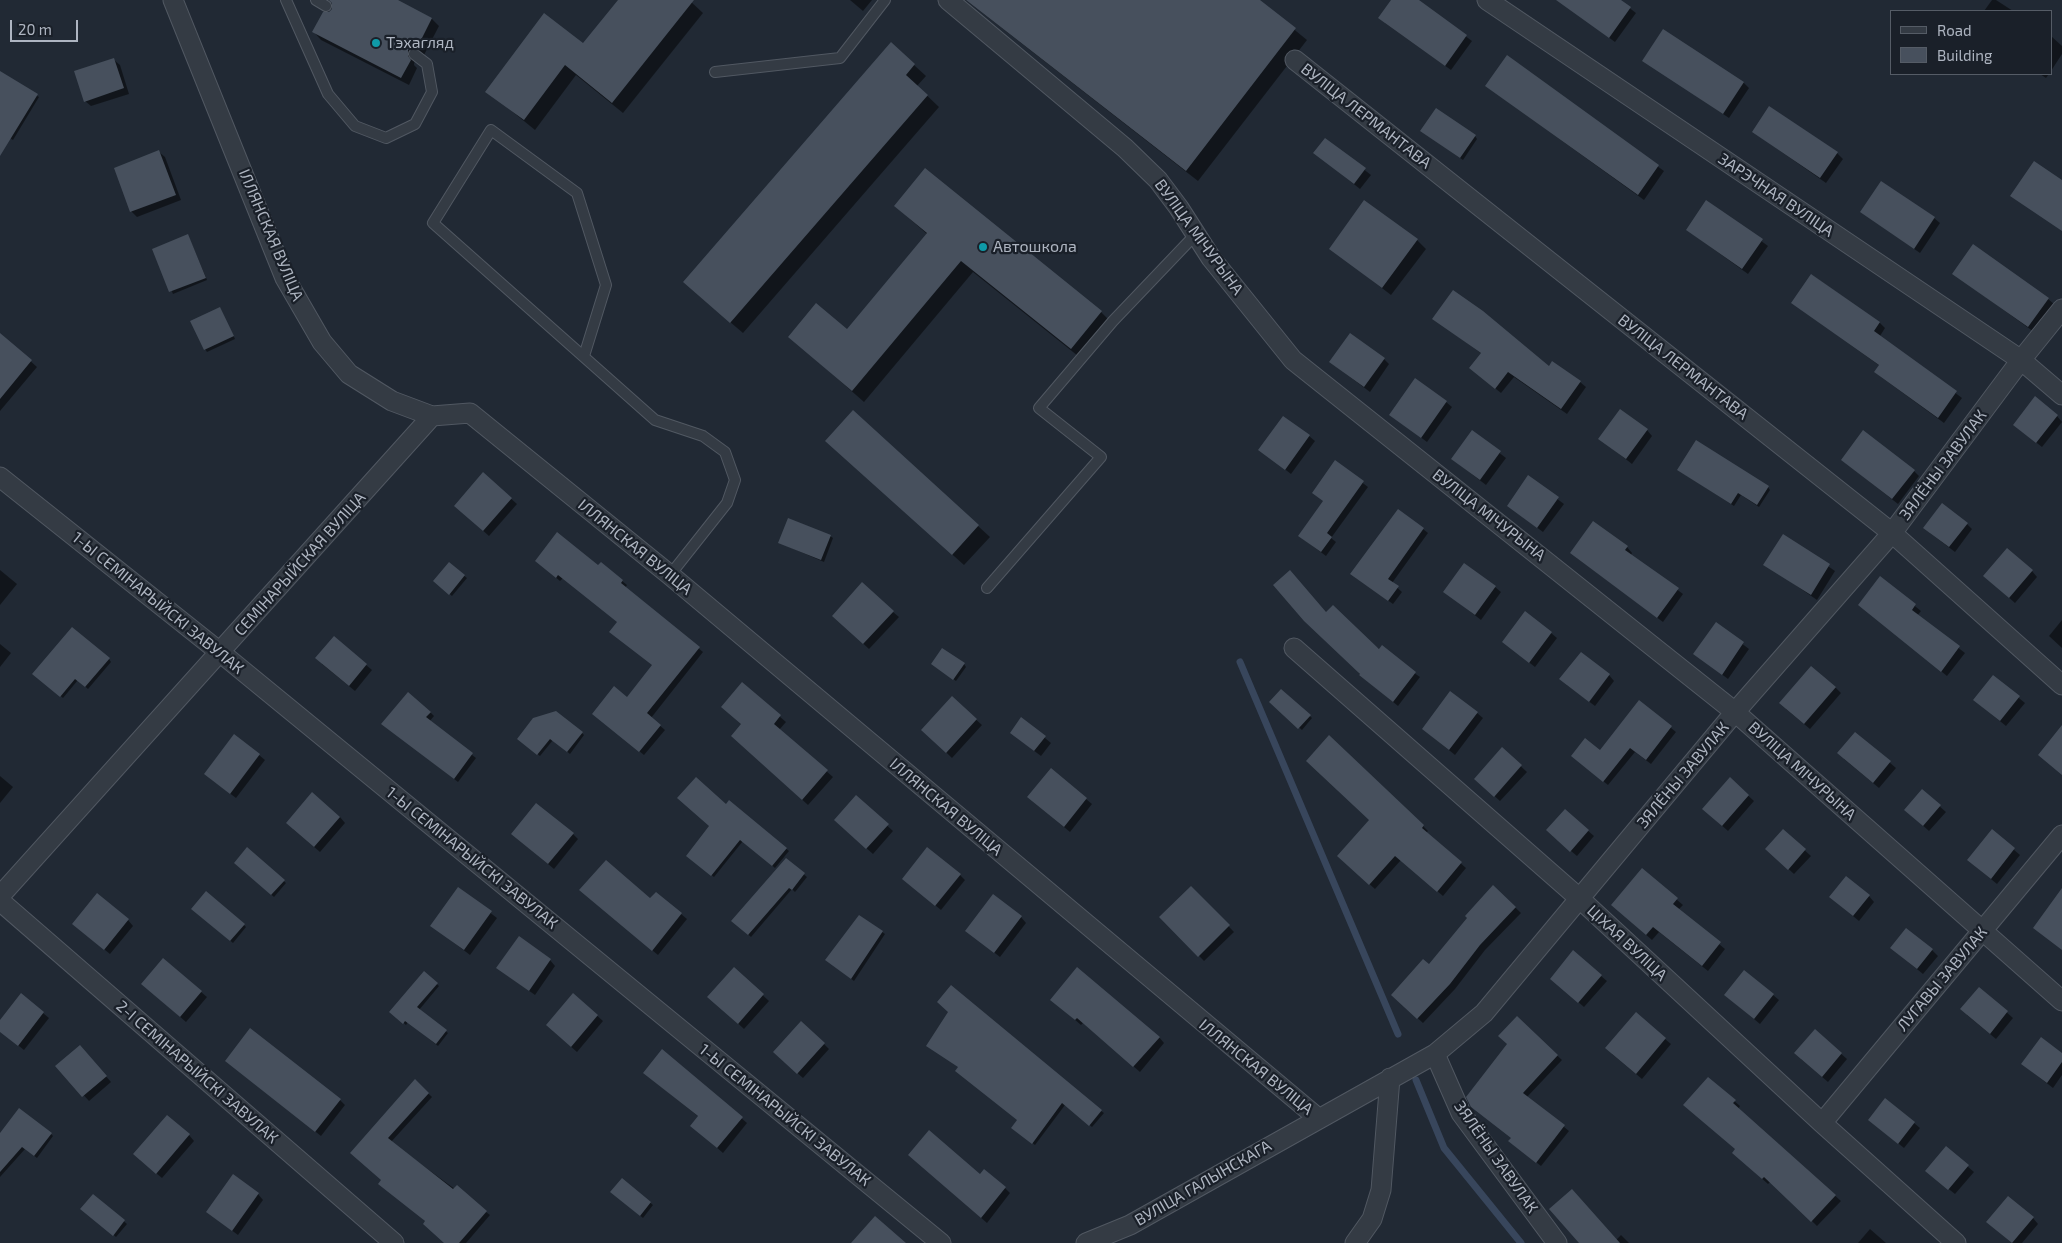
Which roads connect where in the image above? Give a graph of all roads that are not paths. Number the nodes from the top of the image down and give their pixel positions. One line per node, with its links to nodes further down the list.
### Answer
1 (173, 0): 16 (street, ІЛЛЯНСКАЯ ВУЛІЦА)
2 (286, 0): 8 (lane)
3 (316, 0): 7 (lane)
4 (885, 0): 10 (lane)
5 (948, 0): 11 (street, ВУЛІЦА МІЧУРЫНА)
6 (1486, 0): 14 (street, ЗАРЭЧНАЯ ВУЛІЦА)
7 (326, 6)
8 (414, 54)
9 (1295, 60): 18 (street, ВУЛІЦА ЛЕРМАНТАВА)
10 (715, 72)
11 (1196, 234): 20 (lane); 24 (street, ВУЛІЦА МІЧУРЫНА)
12 (2062, 309): 14 (street, ЗЯЛЁНЫ ЗАВУЛАК)
13 (584, 356): 13 (lane); 19 (lane)
14 (2021, 360): 15 (street, ЗАРЭЧНАЯ ВУЛІЦА); 18 (street, ЗЯЛЁНЫ ЗАВУЛАК)
15 (2062, 394)
16 (432, 416): 19 (street, ІЛЛЯНСКАЯ ВУЛІЦА); 22 (street, СЕМІНАРЫЙСКАЯ ВУЛІЦА)
17 (0, 477): 22 (street, 1-Ы СЕМІНАРЫЙСКІ ЗАВУЛАК)
18 (1892, 533): 23 (street, ВУЛІЦА ЛЕРМАНТАВА); 24 (street, ЗЯЛЁНЫ ЗАВУЛАК)
19 (670, 575): 33 (street, ІЛЛЯНСКАЯ ВУЛІЦА)
20 (987, 588)
21 (1294, 648): 27 (street, ЦІХАЯ ВУЛІЦА)
22 (221, 653): 26 (street, СЕМІНАРЫЙСКАЯ ВУЛІЦА); 36 (street, 1-Ы СЕМІНАРЫЙСКІ ЗАВУЛАК)
23 (2062, 686)
24 (1735, 712): 27 (street, ЗЯЛЁНЫ ЗАВУЛАК); 29 (street, ВУЛІЦА МІЧУРЫНА)
25 (2062, 835): 29 (street, ЛУГАВЫ ЗАВУЛАК)
26 (0, 896)
27 (1578, 898): 31 (street, ЗЯЛЁНЫ ЗАВУЛАК); 34 (street, ЦІХАЯ ВУЛІЦА)
28 (0, 901): 35 (street, 2-І СЕМІНАРЫЙСКІ ЗАВУЛАК)
29 (1981, 932): 30 (street, ВУЛІЦА МІЧУРЫНА); 34 (street, ЛУГАВЫ ЗАВУЛАК)
30 (2062, 1001)
31 (1434, 1054): 32 (street, ІЛЛЯНСКАЯ ВУЛІЦА); 39 (street, ЗЯЛЁНЫ ЗАВУЛАК)
32 (1390, 1078): 33 (street, ІЛЛЯНСКАЯ ВУЛІЦА); 38 (street)
33 (1318, 1118): 37 (street, ВУЛІЦА ГАЛЫНСКАГА)
34 (1822, 1123): 40 (street, ЦІХАЯ ВУЛІЦА)
35 (394, 1243)
36 (941, 1243)
37 (1086, 1243)
38 (1355, 1243)
39 (1557, 1243)
40 (1956, 1243)

